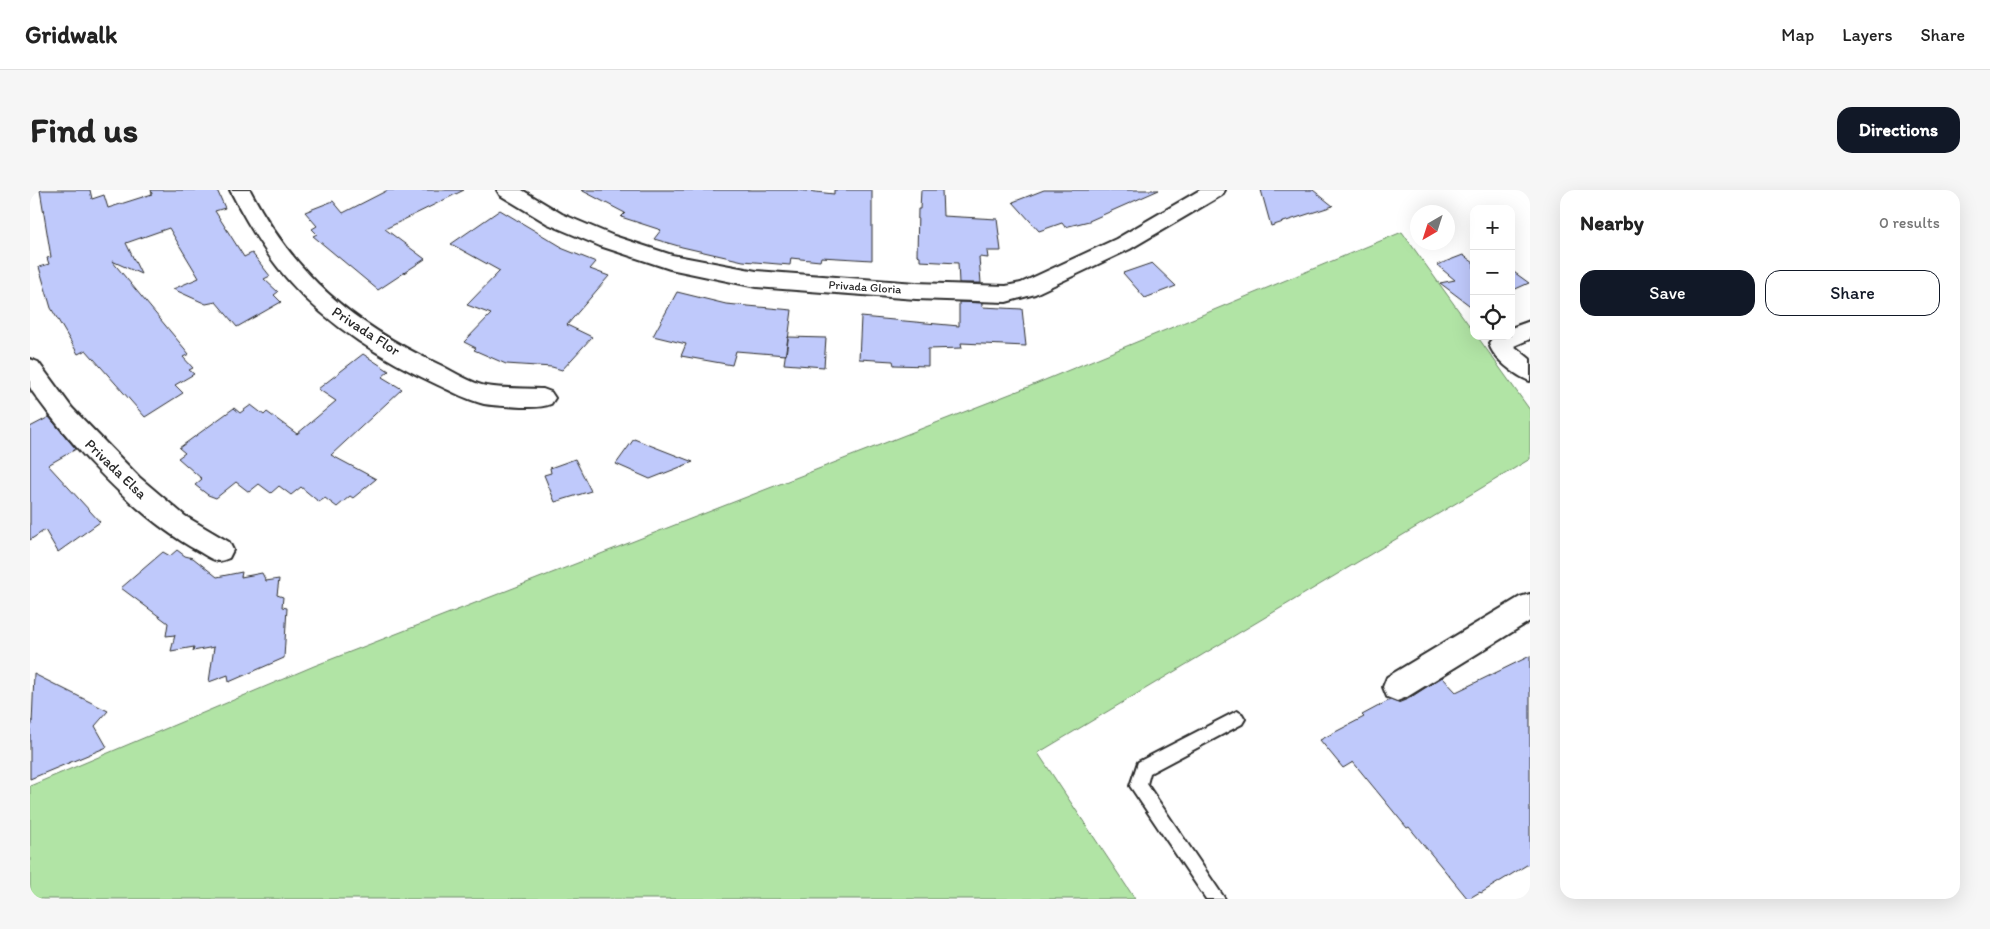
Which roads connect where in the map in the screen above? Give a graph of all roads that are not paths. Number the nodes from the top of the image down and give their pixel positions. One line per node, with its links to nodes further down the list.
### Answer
1 (240, 190): 7 (street, Privada Flor)
2 (507, 190): 3 (street, Privada Gloria)
3 (1215, 190)
4 (1530, 329): 6 (street)
5 (30, 368): 8 (street, Privada Elsa)
6 (1530, 372)
7 (543, 398)
8 (220, 550)
9 (1530, 606): 10 (street)
10 (1397, 687)
11 (1237, 719): 12 (lane)
12 (1216, 899)

